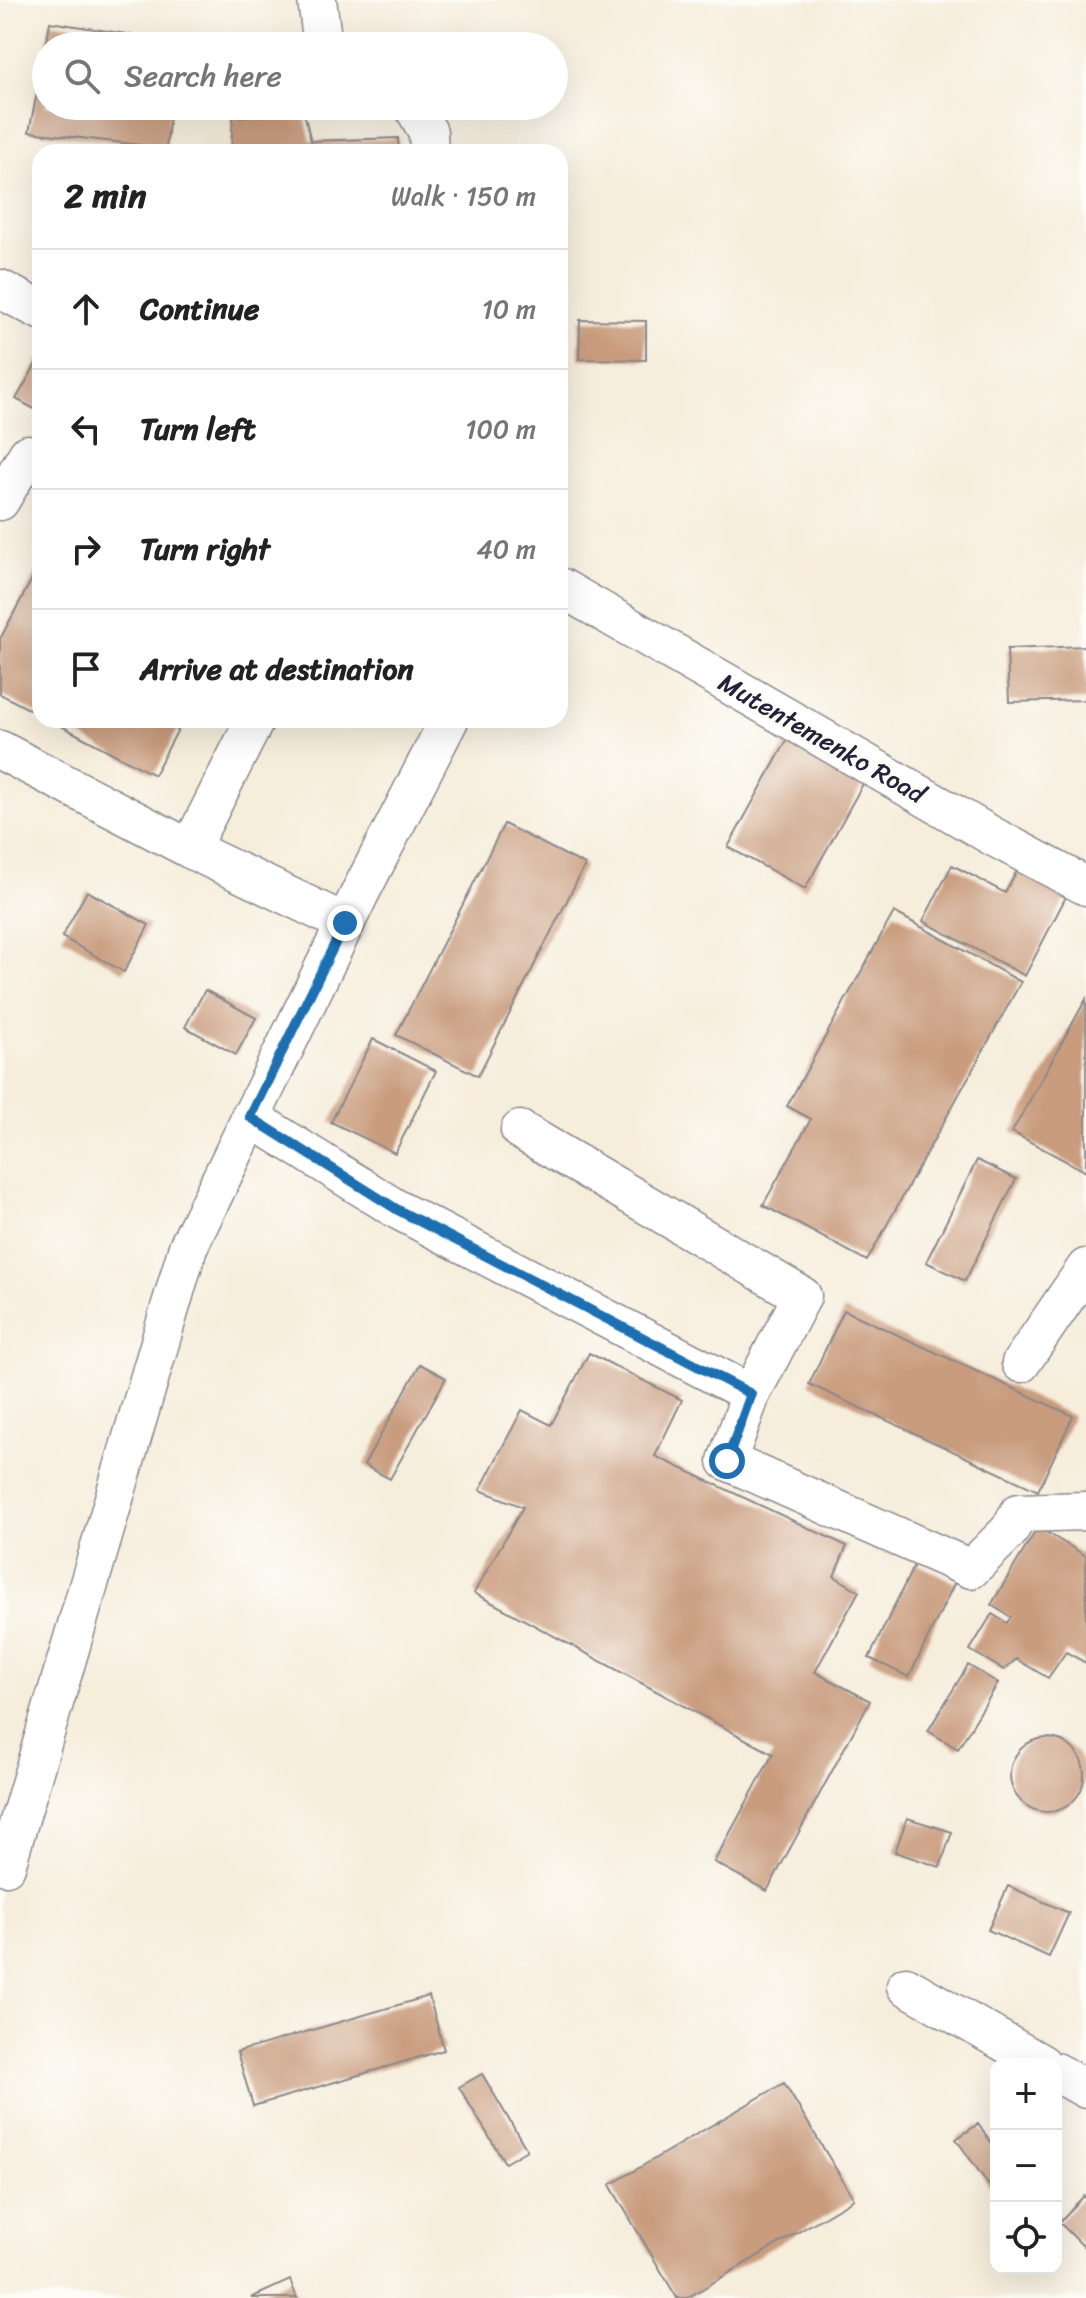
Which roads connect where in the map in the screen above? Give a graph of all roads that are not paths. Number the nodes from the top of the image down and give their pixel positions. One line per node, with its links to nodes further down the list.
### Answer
1 (317, 0): 2 (street)
2 (321, 32)
3 (421, 120): 4 (street)
4 (429, 144)
5 (0, 289): 6 (street)
6 (32, 306)
7 (28, 454): 8 (street)
8 (0, 501)
9 (568, 592): 14 (street, Mutentemenko Road)
10 (251, 728): 13 (street)
11 (445, 728): 15 (street)
12 (0, 750): 13 (street)
13 (190, 849): 15 (street)
14 (1086, 886)
15 (345, 923): 16 (street)
16 (250, 1117): 20 (street); 22 (street)
17 (520, 1130): 20 (street)
18 (1086, 1268): 19 (street)
19 (1021, 1363)
20 (751, 1394): 21 (street)
21 (1086, 1511)
22 (6, 1866)
23 (906, 1986): 24 (street)
24 (1032, 2058)
25 (1062, 2075): 26 (street)
26 (1086, 2089)

